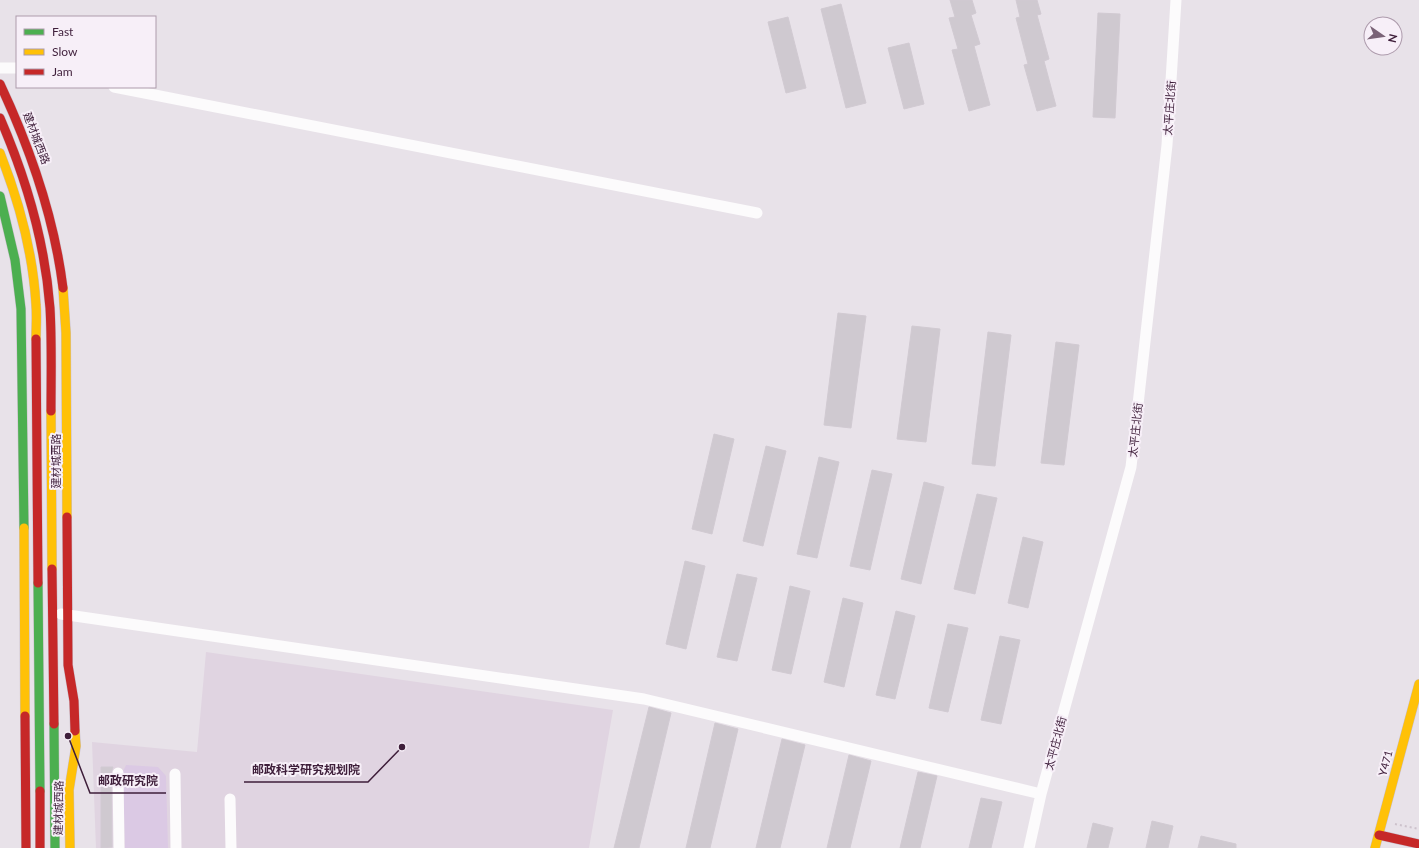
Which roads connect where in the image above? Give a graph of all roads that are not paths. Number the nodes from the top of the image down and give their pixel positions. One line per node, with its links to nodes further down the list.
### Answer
1 (1176, 0): 15 (street, 太平庄北街)
2 (0, 68): 3 (street)
3 (16, 68)
4 (0, 84): 11 (street, 建材城西路)
5 (119, 88): 9 (street)
6 (0, 118): 10 (street, 建材城西路)
7 (0, 153): 20 (street, 建材城西路)
8 (0, 196): 19 (street)
9 (757, 213)
10 (53, 613): 11 (street); 21 (street, 建材城西路)
11 (68, 615): 15 (street); 22 (street, 建材城西路)
12 (1419, 684): 17 (street, Y471)
13 (118, 773): 23 (street)
14 (175, 774): 24 (street)
15 (1041, 794): 26 (street, 太平庄北街)
16 (230, 800): 25 (street)
17 (1379, 835): 18 (street); 27 (street, Y471)
18 (1419, 844)
19 (26, 848)
20 (40, 848)
21 (55, 848)
22 (70, 848)
23 (119, 848)
24 (176, 848)
25 (231, 848)
26 (1029, 848)
27 (1376, 848)

